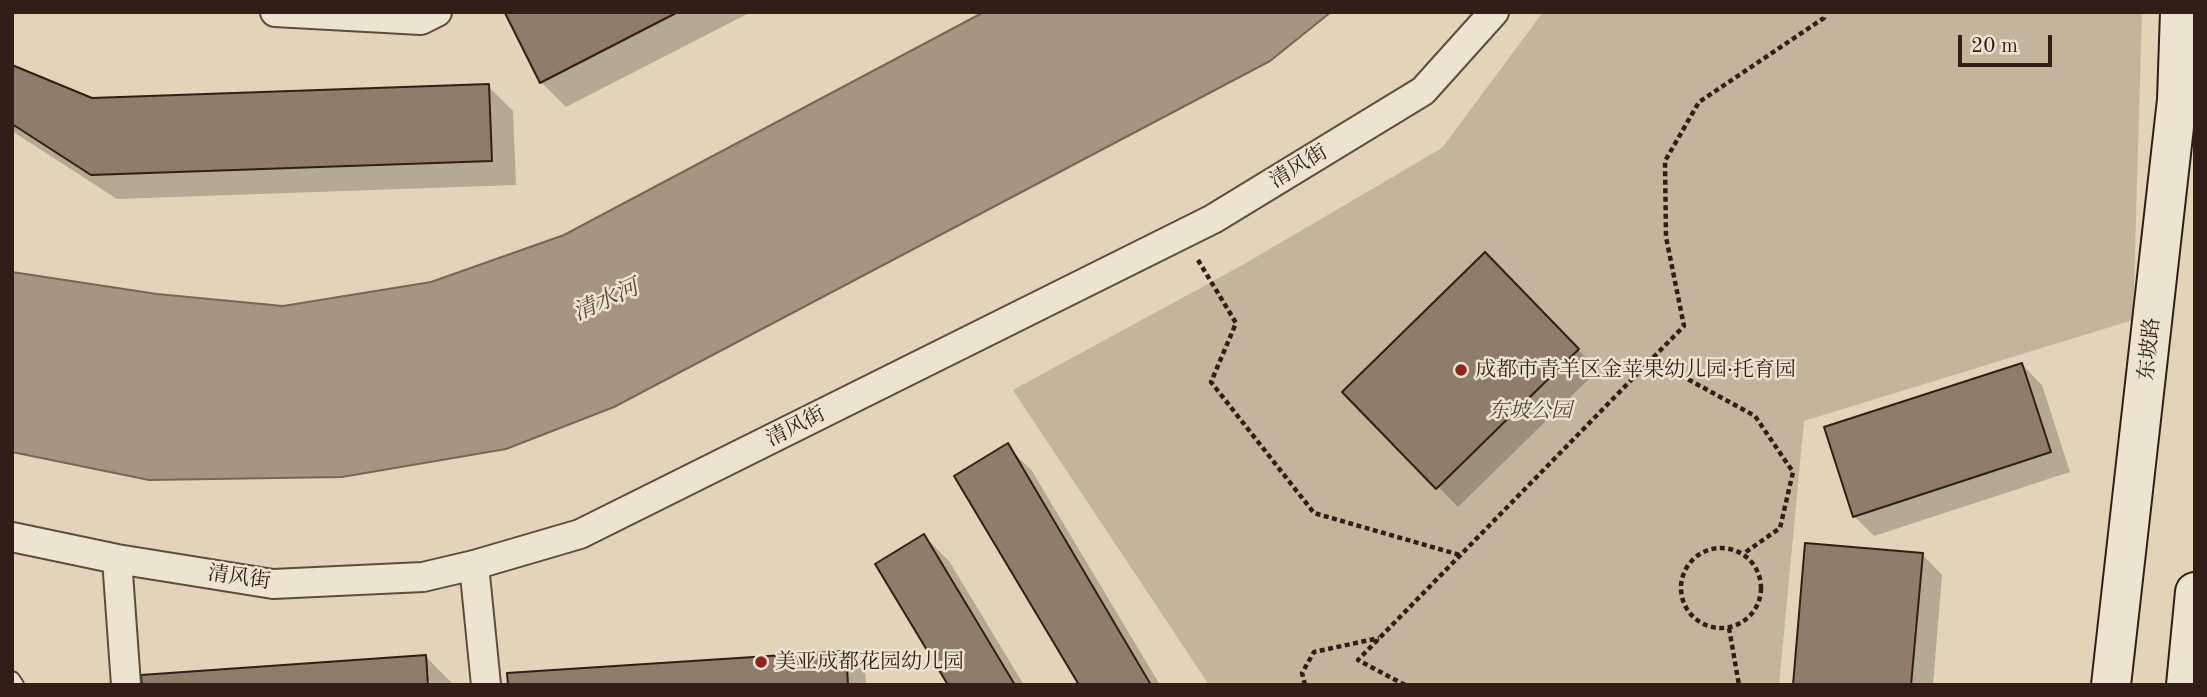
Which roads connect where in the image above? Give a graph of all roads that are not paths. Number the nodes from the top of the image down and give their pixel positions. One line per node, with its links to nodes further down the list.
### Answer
1 (275, 12): 2 (street)
2 (437, 12)
3 (1494, 12): 7 (street, 清风街)
4 (2180, 12): 13 (main road, 东坡路)
5 (12, 537): 6 (street, 清风街)
6 (117, 559): 7 (street, 清风街); 11 (street)
7 (474, 565): 12 (street)
8 (2195, 592): 14 (main road)
9 (12, 680): 10 (lane)
10 (16, 685)
11 (126, 685)
12 (486, 685)
13 (2111, 685)
14 (2186, 685)

